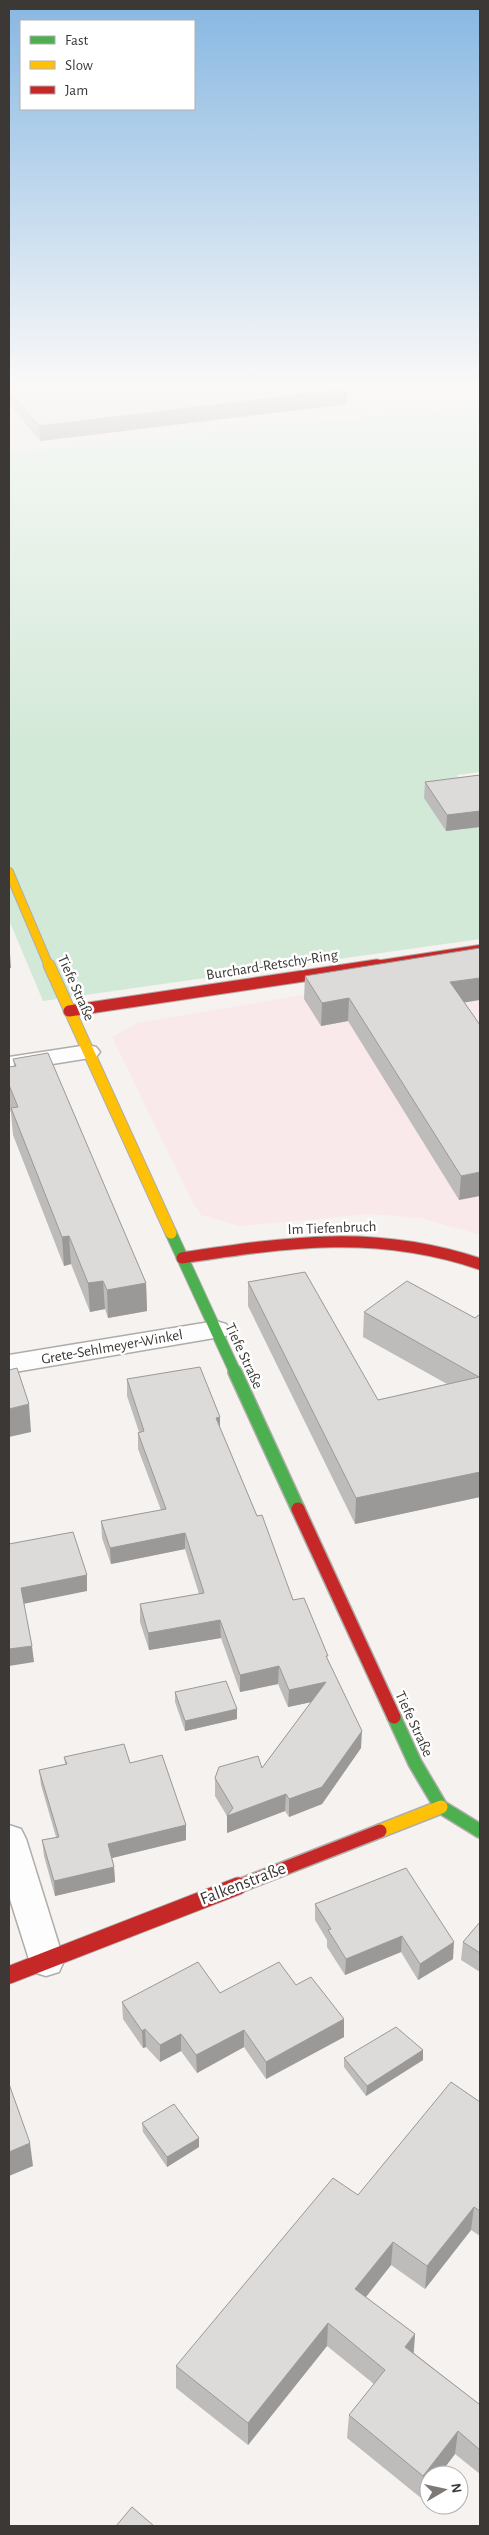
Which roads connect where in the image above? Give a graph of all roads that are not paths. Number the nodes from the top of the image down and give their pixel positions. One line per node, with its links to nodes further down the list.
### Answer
1 (9, 872): 3 (street, Tiefe Straße)
2 (480, 949): 3 (street, Burchard-Retschy-Ring)
3 (69, 1011): 4 (street, Tiefe Straße)
4 (88, 1052): 5 (street); 6 (street, Tiefe Straße)
5 (9, 1064)
6 (182, 1258): 7 (street, Im Tiefenbruch); 8 (street, Tiefe Straße)
7 (480, 1264)
8 (216, 1330): 9 (street, Grete-Sehlmeyer-Winkel); 10 (street, Tiefe Straße)
9 (9, 1364)
10 (441, 1807): 11 (street, Tiefe Straße); 13 (street, Falkenstraße)
11 (480, 1831)
12 (9, 1839): 13 (street)
13 (46, 1961): 14 (street, Falkenstraße)
14 (9, 1975)

